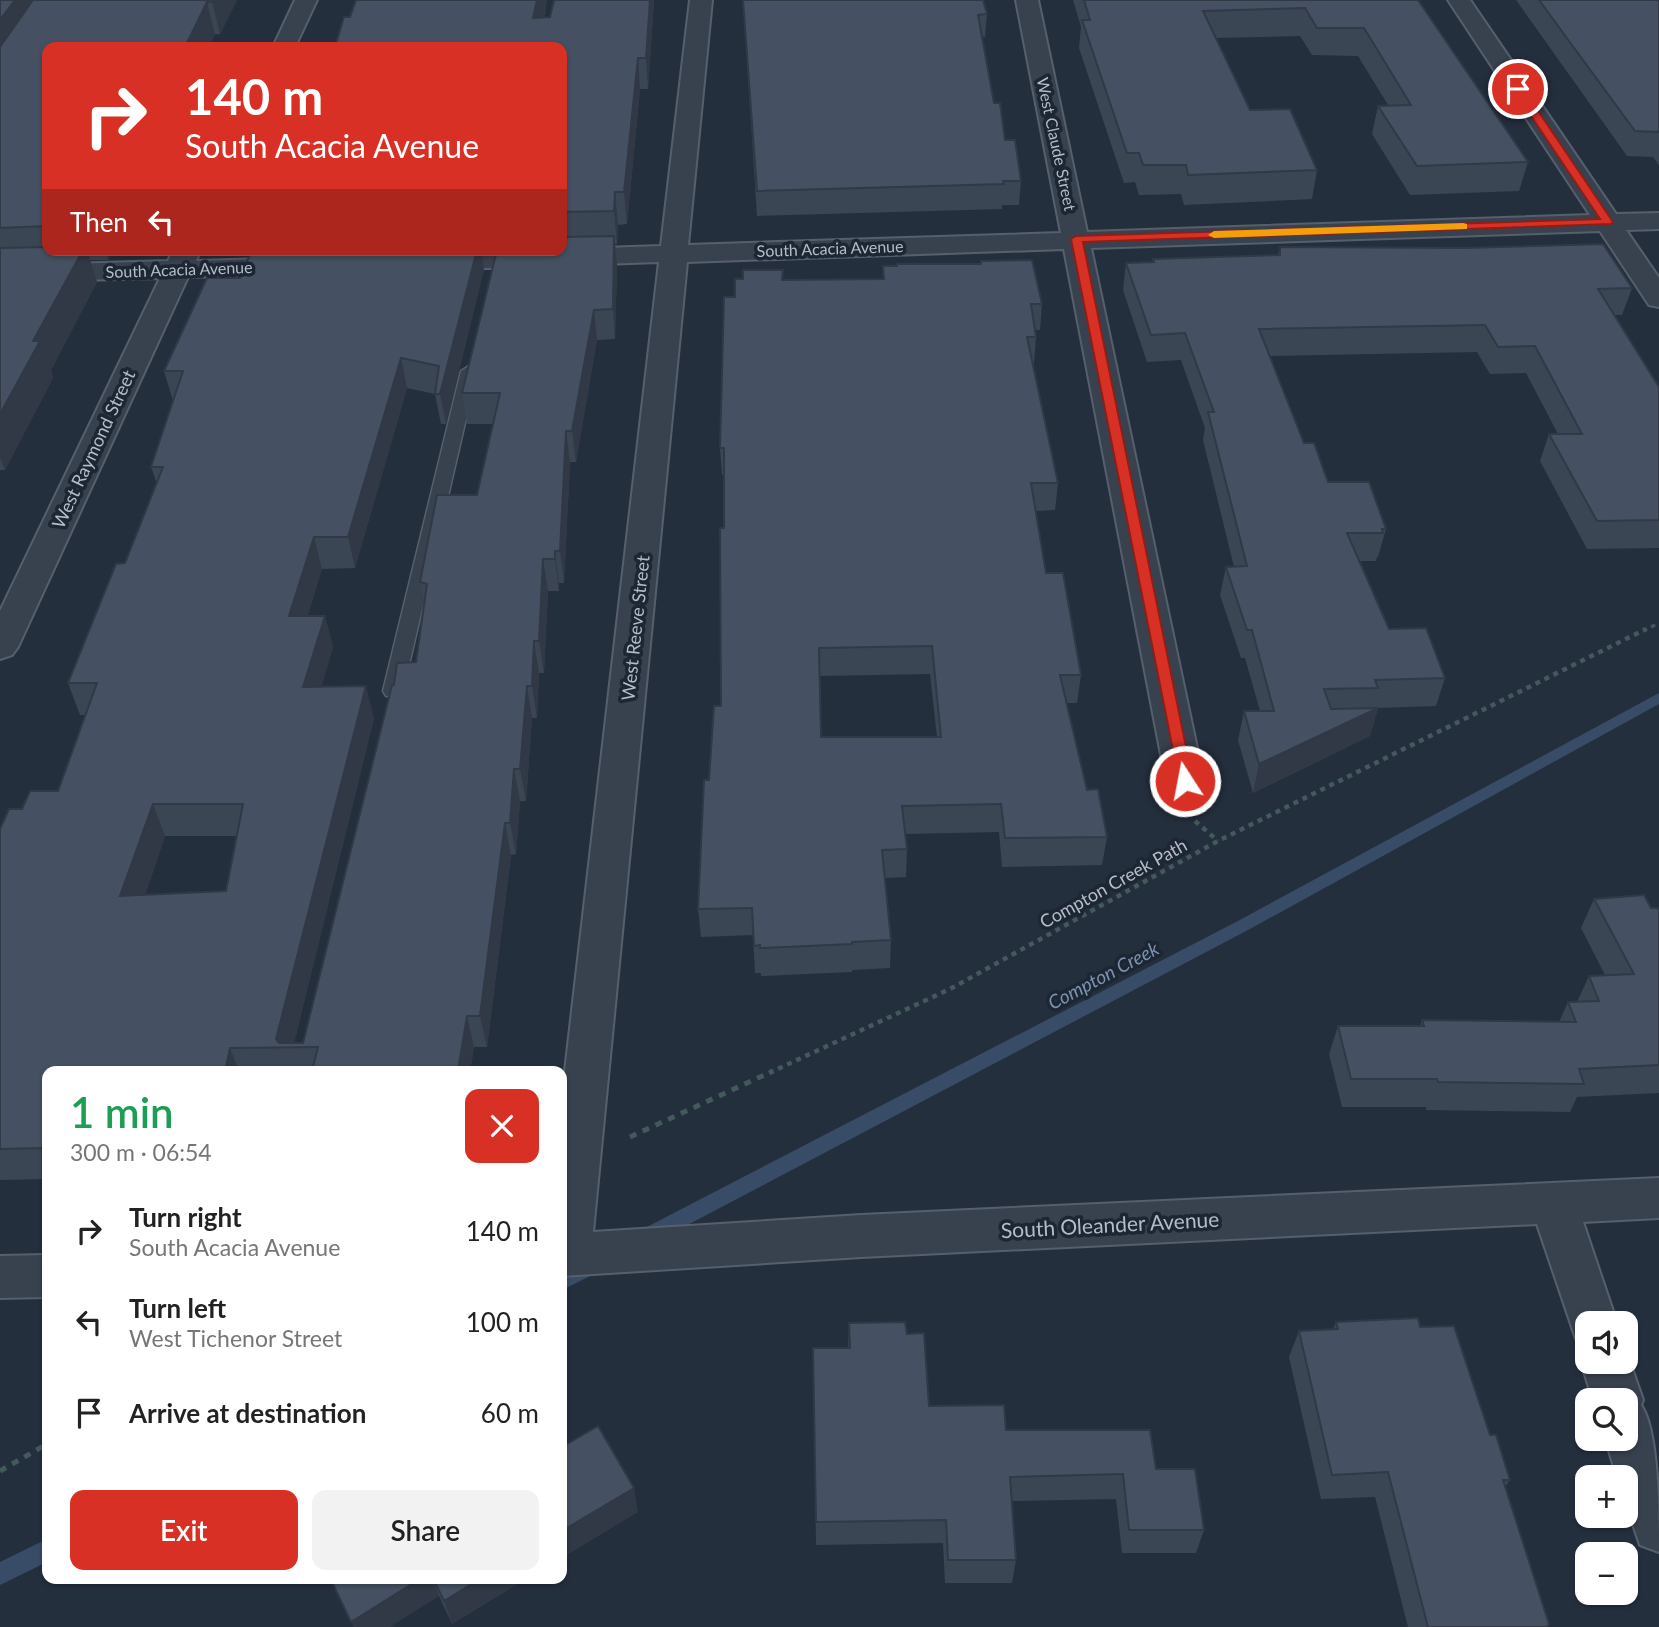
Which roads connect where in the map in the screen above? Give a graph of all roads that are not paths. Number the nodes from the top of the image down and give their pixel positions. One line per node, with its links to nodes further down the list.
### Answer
1 (306, 0): 5 (street)
2 (701, 0): 9 (street, West Reeve Street)
3 (1027, 0): 8 (street, West Claude Street)
4 (1459, 0): 7 (street)
5 (286, 42)
6 (1659, 221): 7 (street, South Acacia Avenue)
7 (1607, 222): 8 (street, South Acacia Avenue); 15 (street)
8 (1076, 239): 9 (street, South Acacia Avenue); 19 (street, West Claude Street)
9 (675, 254): 11 (street, South Acacia Avenue); 22 (street, West Reeve Street)
10 (183, 260): 13 (street, South Acacia Avenue); 14 (street, South Acacia Avenue); 17 (street, West Raymond Street)
11 (496, 261): 12 (street, South Acacia Avenue)
12 (399, 262)
13 (330, 265)
14 (0, 274)
15 (1659, 299)
16 (474, 354): 18 (lane)
17 (0, 647)
18 (389, 706)
19 (1185, 781)
20 (1659, 1198): 21 (street, South Oleander Avenue)
21 (1554, 1203): 23 (street, South Oleander Avenue); 26 (street)
22 (567, 1235)
23 (567, 1255)
24 (42, 1276): 25 (street)
25 (0, 1277)
26 (1589, 1311)
27 (1635, 1451): 28 (street)
28 (1659, 1526)

